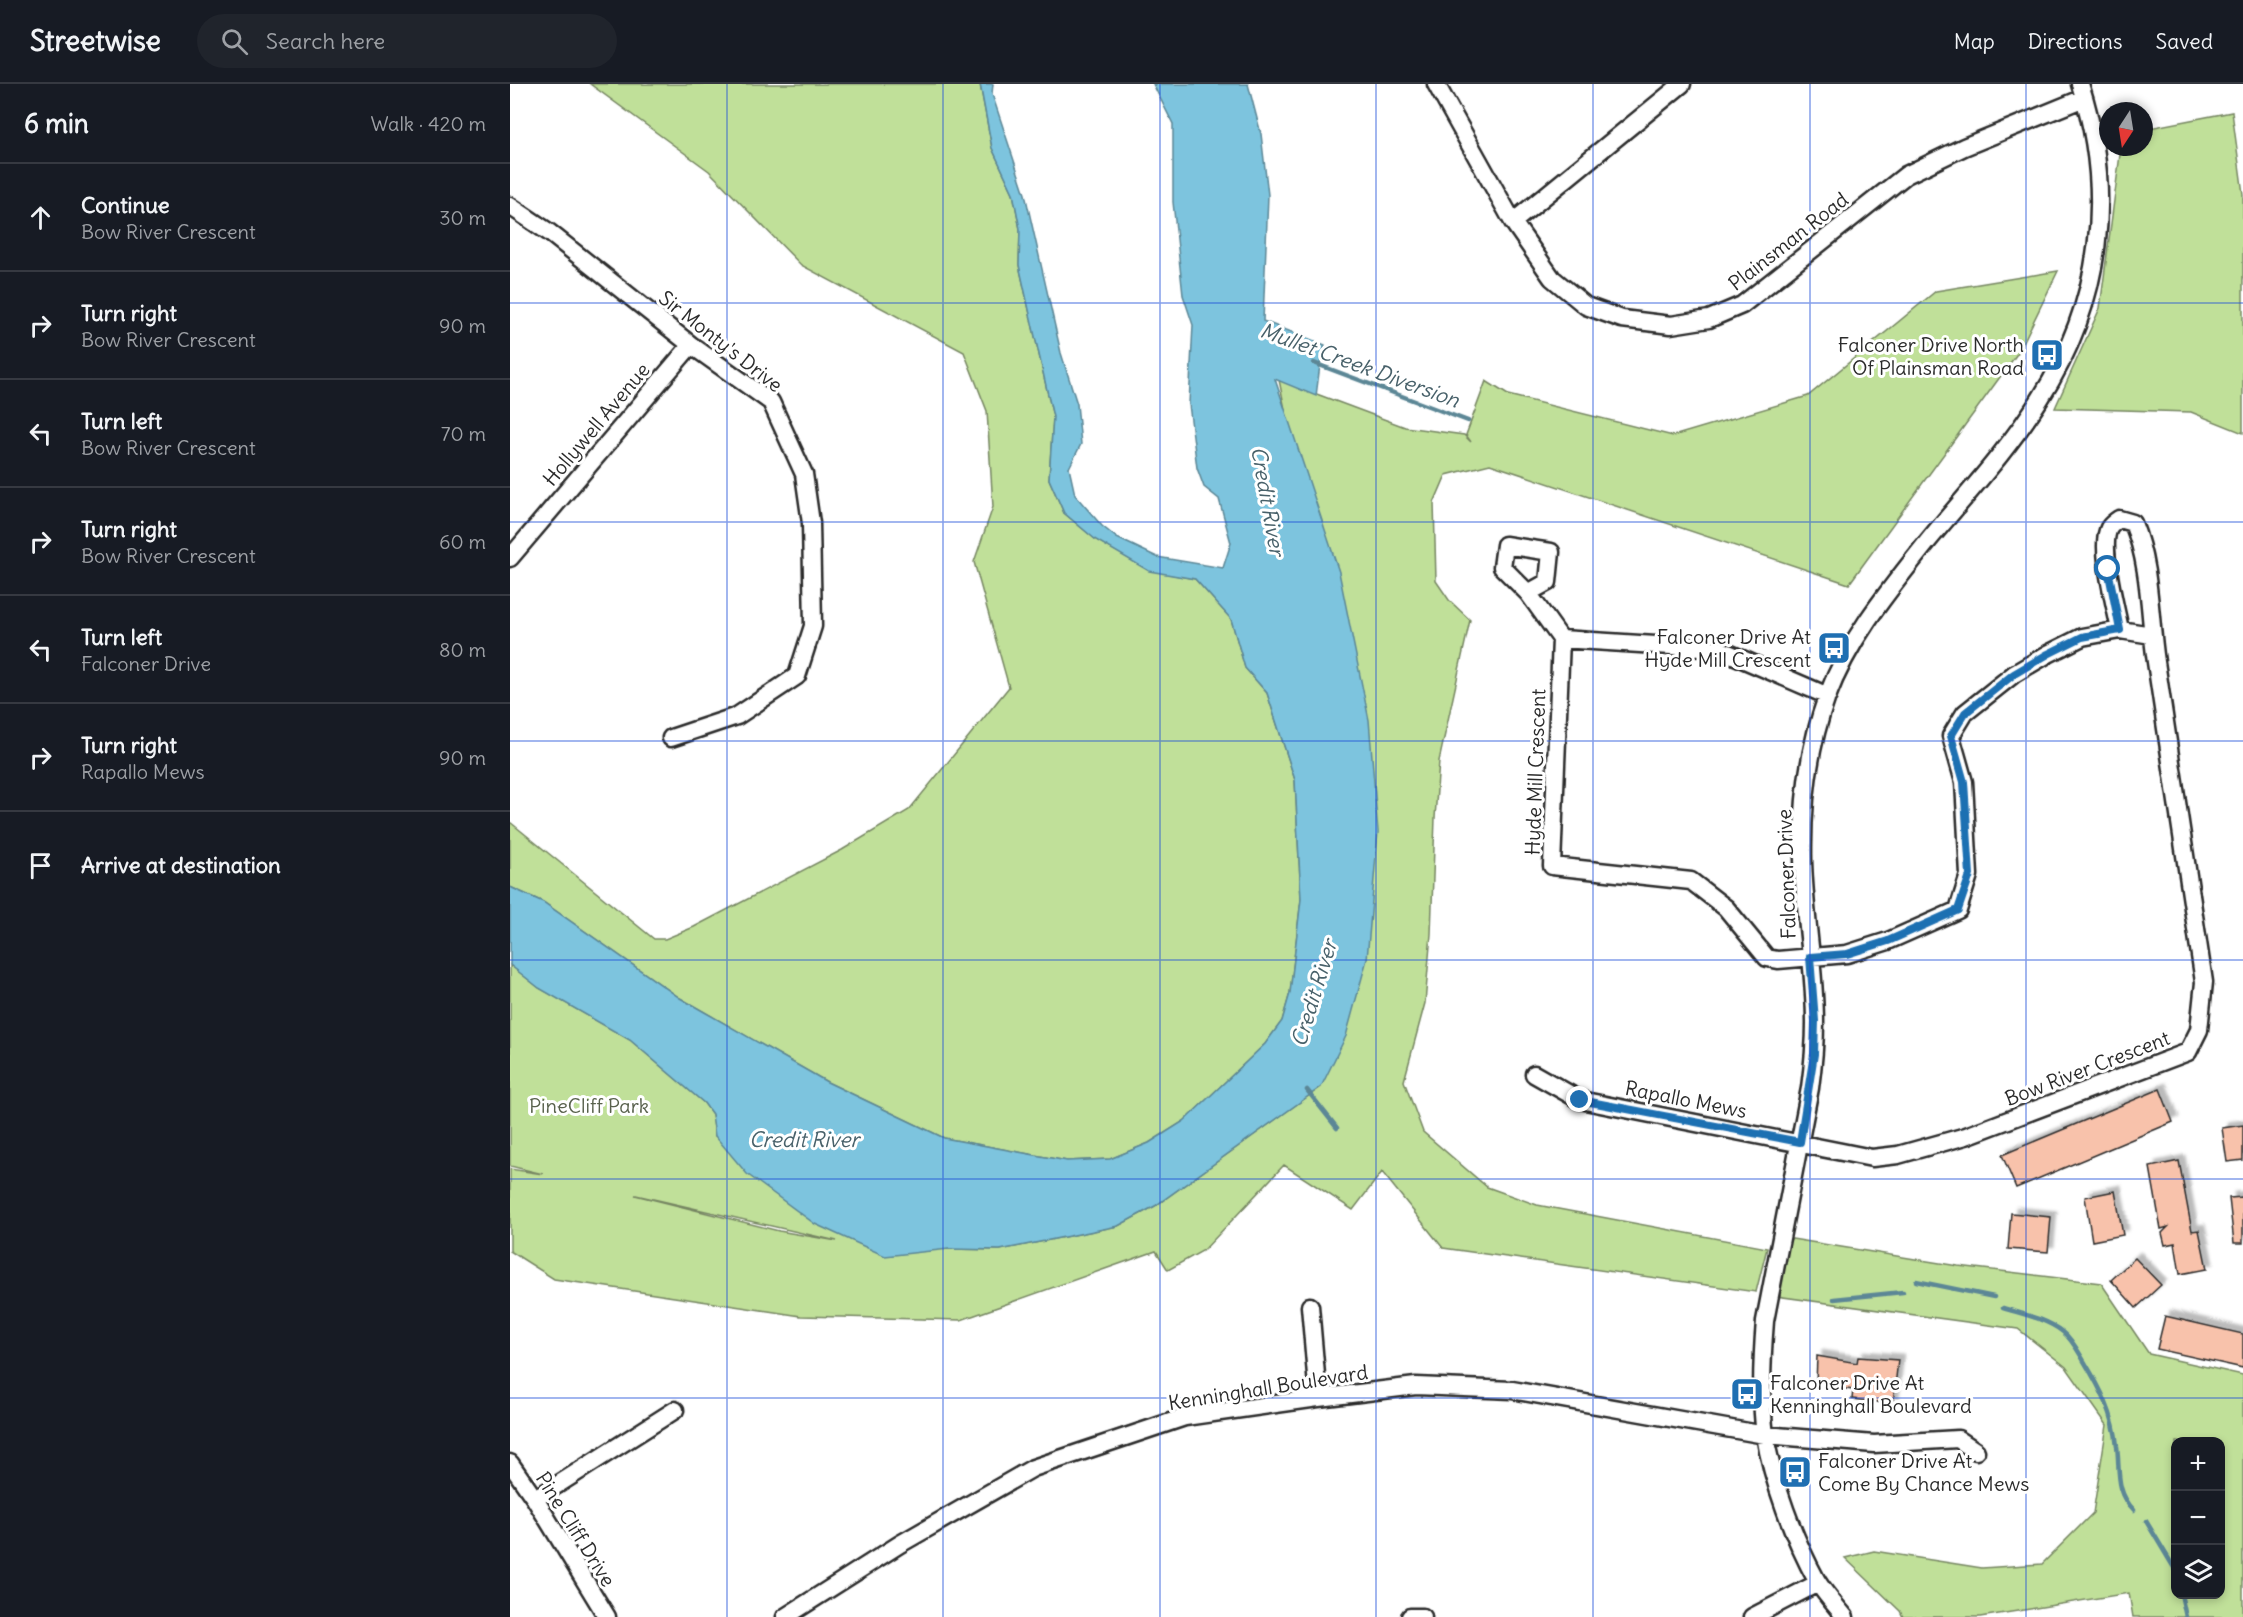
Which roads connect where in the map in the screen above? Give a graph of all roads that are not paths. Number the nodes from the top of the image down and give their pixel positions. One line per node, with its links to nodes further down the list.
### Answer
1 (1437, 84): 5 (street, Plainsman Road)
2 (1682, 84): 5 (street)
3 (2082, 91): 5 (street, Plainsman Road); 12 (street, Falconer Drive)
4 (510, 206): 6 (street, Sir Monty's Drive)
5 (1513, 222)
6 (691, 345): 7 (street, Hollywell Avenue); 13 (street, Sir Monty's Drive)
7 (510, 558)
8 (1528, 593): 11 (street)
9 (2120, 630): 10 (street); 10 (street, Bow River Crescent); 14 (street)
10 (2152, 635): 16 (street, Bow River Crescent)
11 (1561, 639): 12 (street); 14 (street, Hyde Mill Crescent)
12 (1828, 696): 14 (street, Falconer Drive)
13 (671, 738)
14 (1810, 957): 16 (street, Falconer Drive)
15 (1534, 1074): 16 (street, Rapallo Mews)
16 (1800, 1142): 20 (street, Falconer Drive)
17 (1310, 1306): 18 (street)
18 (1318, 1398): 20 (street, Kenninghall Boulevard); 26 (street, Kenninghall Boulevard)
19 (675, 1410): 23 (street)
20 (1765, 1435): 21 (street, Kenninghall Boulevard); 24 (street, Falconer Drive)
21 (1976, 1451)
22 (510, 1463): 23 (street, Pine Cliff Drive)
23 (535, 1500): 25 (street, Pine Cliff Drive)
24 (1818, 1583): 29 (street); 30 (street, Falconer Drive)
25 (607, 1617)
26 (784, 1617)
27 (1410, 1617): 28 (street)
28 (1423, 1617)
29 (1752, 1617)
30 (1845, 1617)

